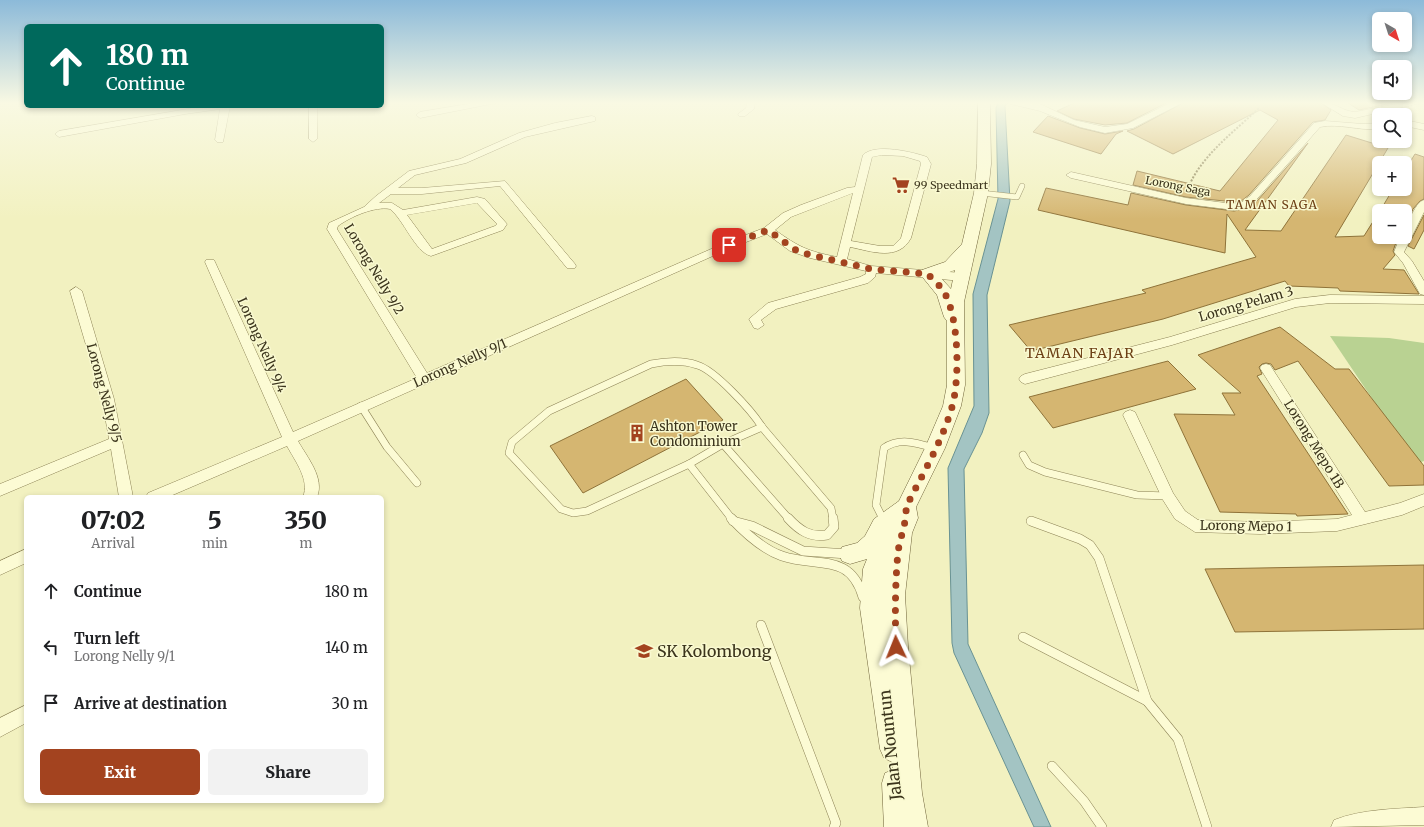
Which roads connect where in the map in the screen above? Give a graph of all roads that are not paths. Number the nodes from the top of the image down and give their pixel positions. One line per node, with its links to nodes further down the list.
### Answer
1 (506, 142): 7 (street)
2 (984, 142): 8 (street, Jalan Nountun)
3 (1303, 142): 4 (street, Lorong Saga)
4 (1071, 175)
5 (1022, 186): 8 (lane)
6 (859, 189): 12 (street, Lorong Nelly 9/1); 13 (street); 13 (street)
7 (388, 191): 10 (street); 17 (street)
8 (981, 193): 14 (street, Jalan Nountun)
9 (1424, 203): 22 (street)
10 (368, 209): 11 (street, Lorong Nelly 9/2); 27 (street, Lorong Nelly 9/2)
11 (400, 214): 11 (street)
12 (768, 230): 15 (street); 27 (street, Lorong Nelly 9/1)
13 (846, 242): 15 (street)
14 (969, 245): 19 (street); 20 (street, Jalan Nountun)
15 (841, 261): 18 (street)
16 (210, 262): 32 (street, Lorong Nelly 9/4)
17 (571, 266)
18 (871, 269): 19 (street); 24 (street)
19 (928, 274): 20 (street); 25 (street)
20 (962, 277): 25 (street, Jalan Nountun)
21 (76, 291): 33 (street, Lorong Nelly 9/5)
22 (1424, 291)
23 (1424, 300): 28 (street, Lorong Pelam 3)
24 (758, 325)
25 (955, 325): 35 (street, Jalan Nountun)
26 (1266, 368): 46 (street, Lorong Mepo 1B)
27 (424, 378): 29 (street, Lorong Nelly 9/1)
28 (1025, 379)
29 (361, 406): 32 (street, Lorong Nelly 9/1); 38 (lane)
30 (1130, 415): 43 (street, Lorong Mepo 1)
31 (762, 427): 34 (lane); 34 (lane); 37 (lane)
32 (290, 438): 41 (street, Lorong Nelly 9/1); 42 (street, Lorong Nelly 9/4)
33 (117, 441): 39 (street); 40 (street, Lorong Nelly 9/5)
34 (723, 444): 37 (lane)
35 (935, 448): 45 (street, Jalan Nountun); 45 (lane)
36 (1024, 455): 43 (lane)
37 (689, 464): 47 (lane)
38 (417, 483)
39 (0, 490)
40 (126, 495)
41 (158, 495)
42 (311, 495)
43 (1168, 496): 46 (street, Lorong Mepo 1)
44 (1424, 500): 46 (street, Lorong Mepo 1)
45 (897, 514): 49 (street); 52 (street, Jalan Nountun); 55 (street, Jalan Nountun)
46 (1362, 519)
47 (732, 520): 49 (lane); 56 (lane)
48 (1032, 521): 57 (lane)
49 (850, 554): 52 (street)
50 (24, 557): 51 (street)
51 (0, 568)
52 (874, 569): 55 (street, Jalan Nountun); 56 (street, Jalan Nountun)
53 (760, 625): 62 (lane)
54 (1023, 637): 57 (lane)
55 (896, 647): 64 (street, Jalan Nountun)
56 (882, 675): 63 (street, Jalan Nountun)
57 (1147, 701): 66 (lane)
58 (24, 715): 59 (street)
59 (0, 728)
60 (1052, 766): 65 (lane)
61 (1424, 816): 67 (street)
62 (834, 827)
63 (898, 827)
64 (914, 827)
65 (1102, 827)
66 (1207, 827)
67 (1342, 827)

